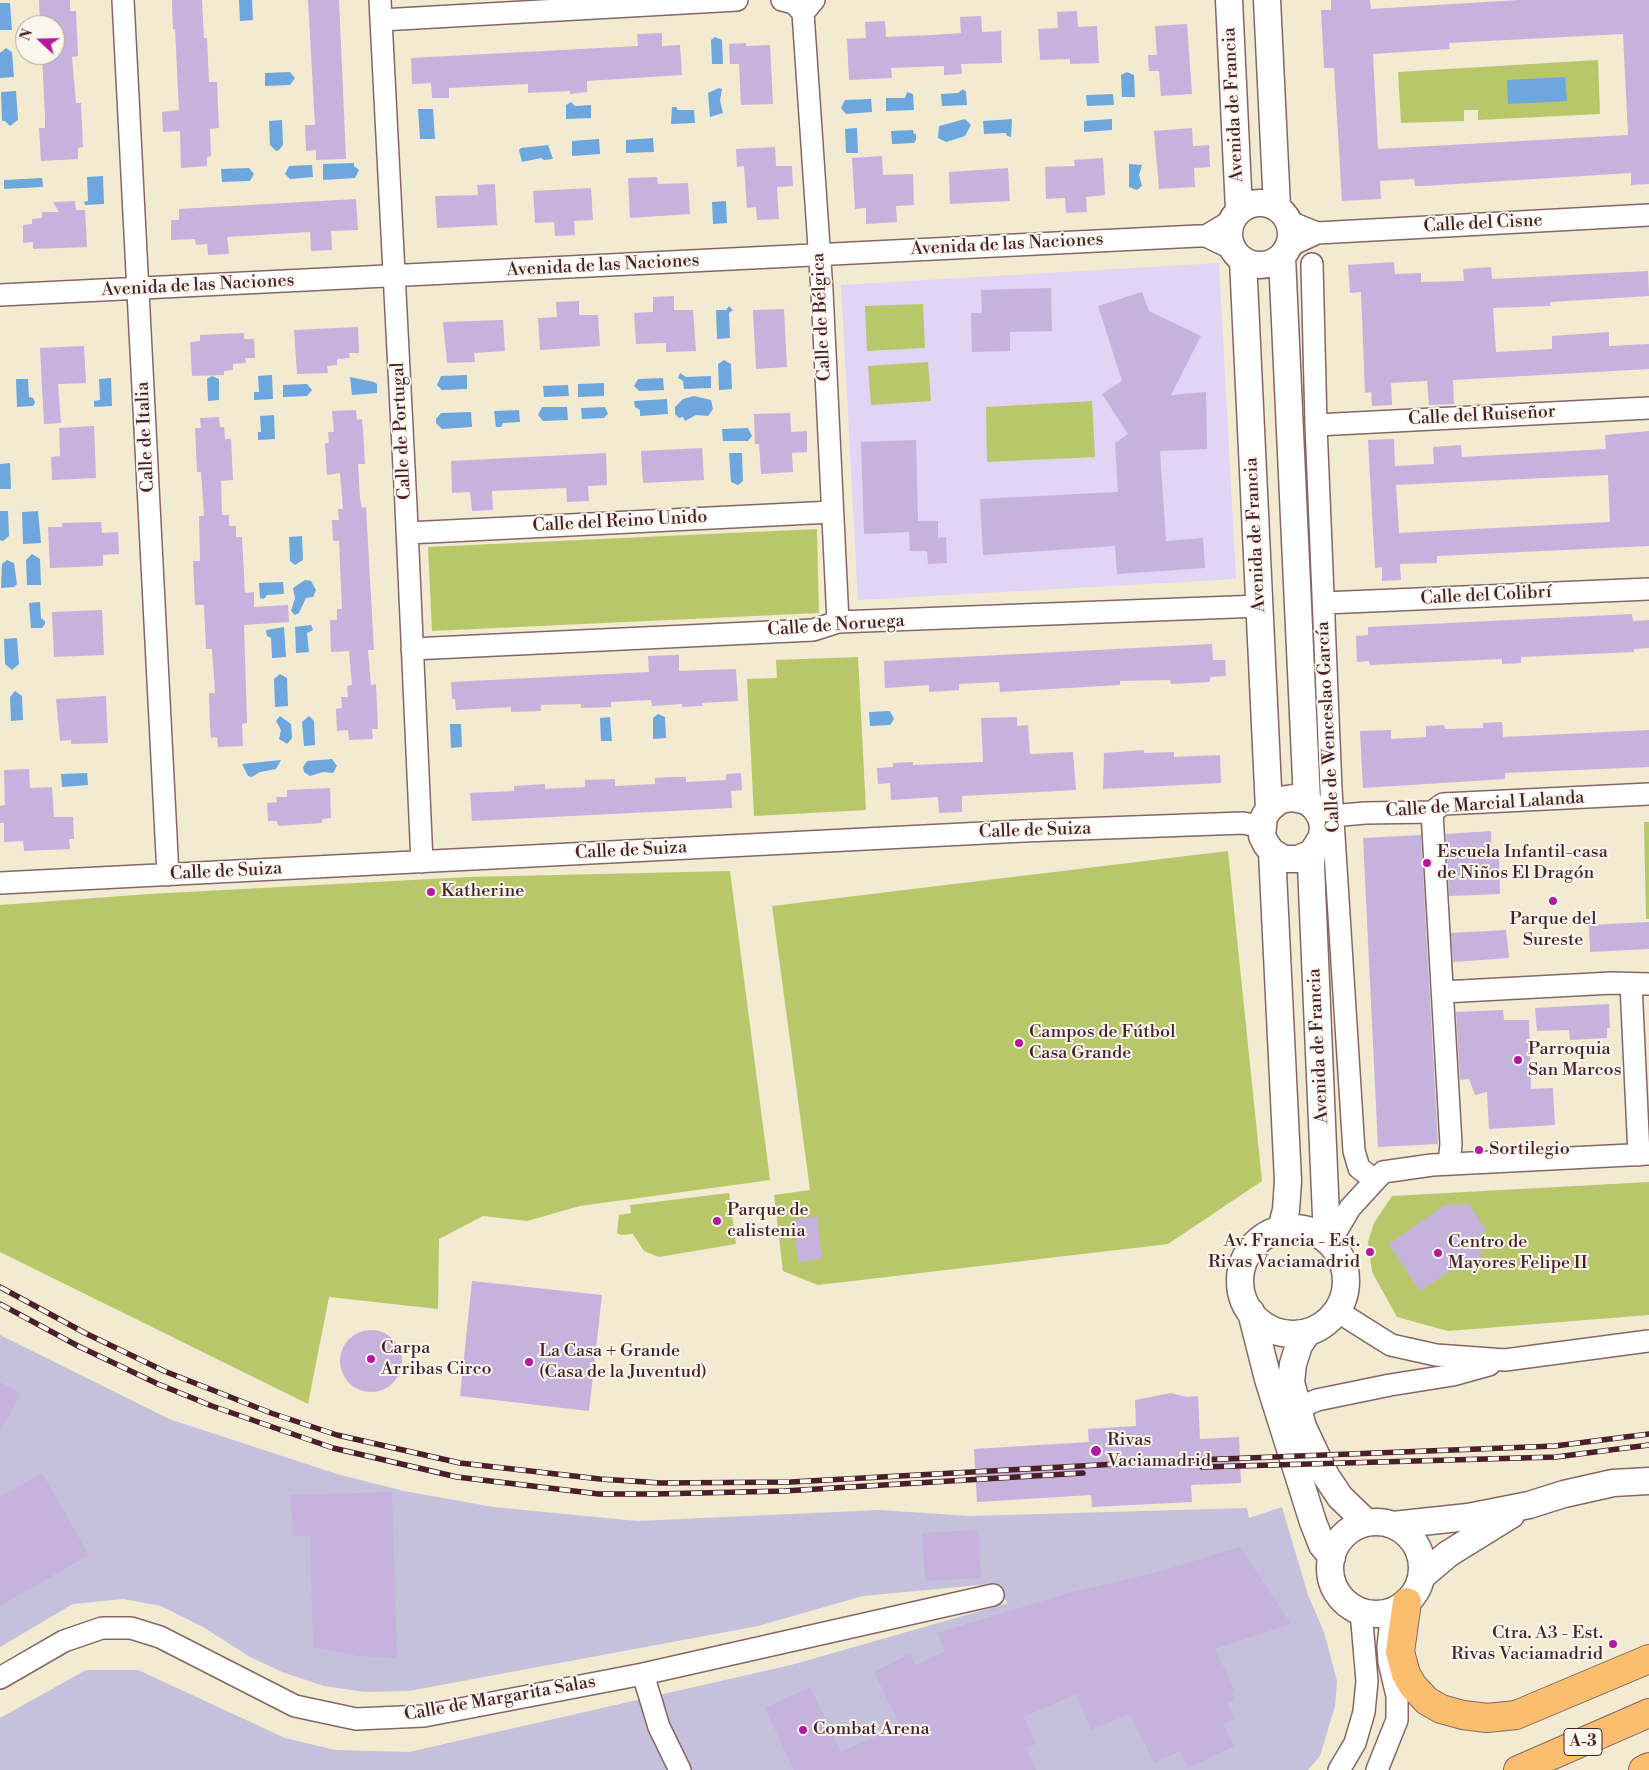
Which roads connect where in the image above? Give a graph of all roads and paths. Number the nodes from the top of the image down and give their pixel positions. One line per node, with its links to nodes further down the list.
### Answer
1 (123, 0): 16 (street, Calle de Italia)
2 (737, 0): 7 (street)
3 (782, 0): 6 (street)
4 (1229, 0): 9 (street, Avenida de Francia)
5 (1267, 0): 10 (street, Avenida de Francia)
6 (809, 6): 12 (street, Calle de Bélgica)
7 (380, 10): 15 (street, Calle de Portugal)
8 (1649, 215): 10 (street, Calle del Cisne)
9 (1235, 216): 10 (street); 11 (street, Avenida de las Naciones); 13 (street)
10 (1284, 233): 13 (street); 28 (street, Avenida de Francia)
11 (1206, 236): 12 (street, Avenida de las Naciones); 13 (street, Avenida de las Naciones)
12 (819, 255): 15 (street, Avenida de las Naciones); 20 (street, Calle de Bélgica)
13 (1238, 255): 24 (street, Avenida de Francia)
14 (1312, 264): 19 (street, Calle de Wenceslao García)
15 (395, 277): 16 (street, Avenida de las Naciones); 21 (street, Calle de Portugal)
16 (139, 289): 17 (street, Avenida de las Naciones); 34 (street, Calle de Italia)
17 (0, 295)
18 (1649, 408): 19 (street, Calle del Ruiseñor)
19 (1316, 425): 23 (street, Calle de Wenceslao García)
20 (832, 512): 21 (street, Calle del Reino Unido); 25 (street, Calle de Bélgica)
21 (408, 533): 26 (street, Calle de Portugal)
22 (1649, 589): 23 (street, Calle del Colibrí)
23 (1324, 604): 28 (street, Calle de Wenceslao García)
24 (1260, 606): 25 (street, Calle de Noruega); 30 (street, Avenida de Francia)
25 (838, 622): 26 (street, Calle de Noruega)
26 (412, 649): 33 (street, Calle de Portugal)
27 (1649, 794): 29 (street, Calle de Marcial Lalanda)
28 (1320, 811): 29 (street, Calle de Marcial Lalanda); 30 (street); 32 (street, Avenida de Francia); 40 (street, Calle de Wenceslao García)
29 (1432, 812): 37 (street)
30 (1265, 818): 31 (street, Avenida de Francia); 33 (street, Calle de Suiza)
31 (1272, 852): 32 (street); 41 (street, Avenida de Francia)
32 (1312, 853): 42 (street, Avenida de Francia)
33 (422, 862): 34 (street, Calle de Suiza)
34 (168, 874): 35 (street, Calle de Suiza)
35 (0, 884)
36 (1640, 984): 37 (street); 38 (street)
37 (1443, 992): 39 (street)
38 (1644, 1154): 39 (street)
39 (1449, 1164): 40 (street)
40 (1375, 1180): 42 (street)
41 (1281, 1229): 42 (street); 44 (street)
42 (1329, 1241): 43 (street)
43 (1337, 1311): 45 (street); 47 (street)
44 (1251, 1312): 45 (street); 53 (street)
45 (1308, 1332): 48 (street)
46 (1649, 1341): 47 (street)
47 (1505, 1360): 48 (street)
48 (1298, 1408): 51 (street)
49 (1649, 1481): 50 (street)
50 (1529, 1505): 52 (street); 54 (street)
51 (1367, 1523): 52 (street); 53 (street)
52 (1393, 1526): 54 (street)
53 (1332, 1557): 57 (street)
54 (1421, 1577): 56 (street)
55 (993, 1595): 59 (street, Calle de Margarita Salas)
56 (1400, 1607): 57 (street); 58 (highway); 65 (street)
57 (1360, 1611): 64 (street)
58 (1649, 1659)
59 (643, 1674): 60 (street, Calle de Margarita Salas); 63 (street)
60 (0, 1678)
61 (1649, 1713): 66 (highway, A-3)
62 (1649, 1767): 67 (highway)
63 (680, 1770)
64 (1339, 1770)
65 (1377, 1770)
66 (1518, 1770)
67 (1643, 1770)

